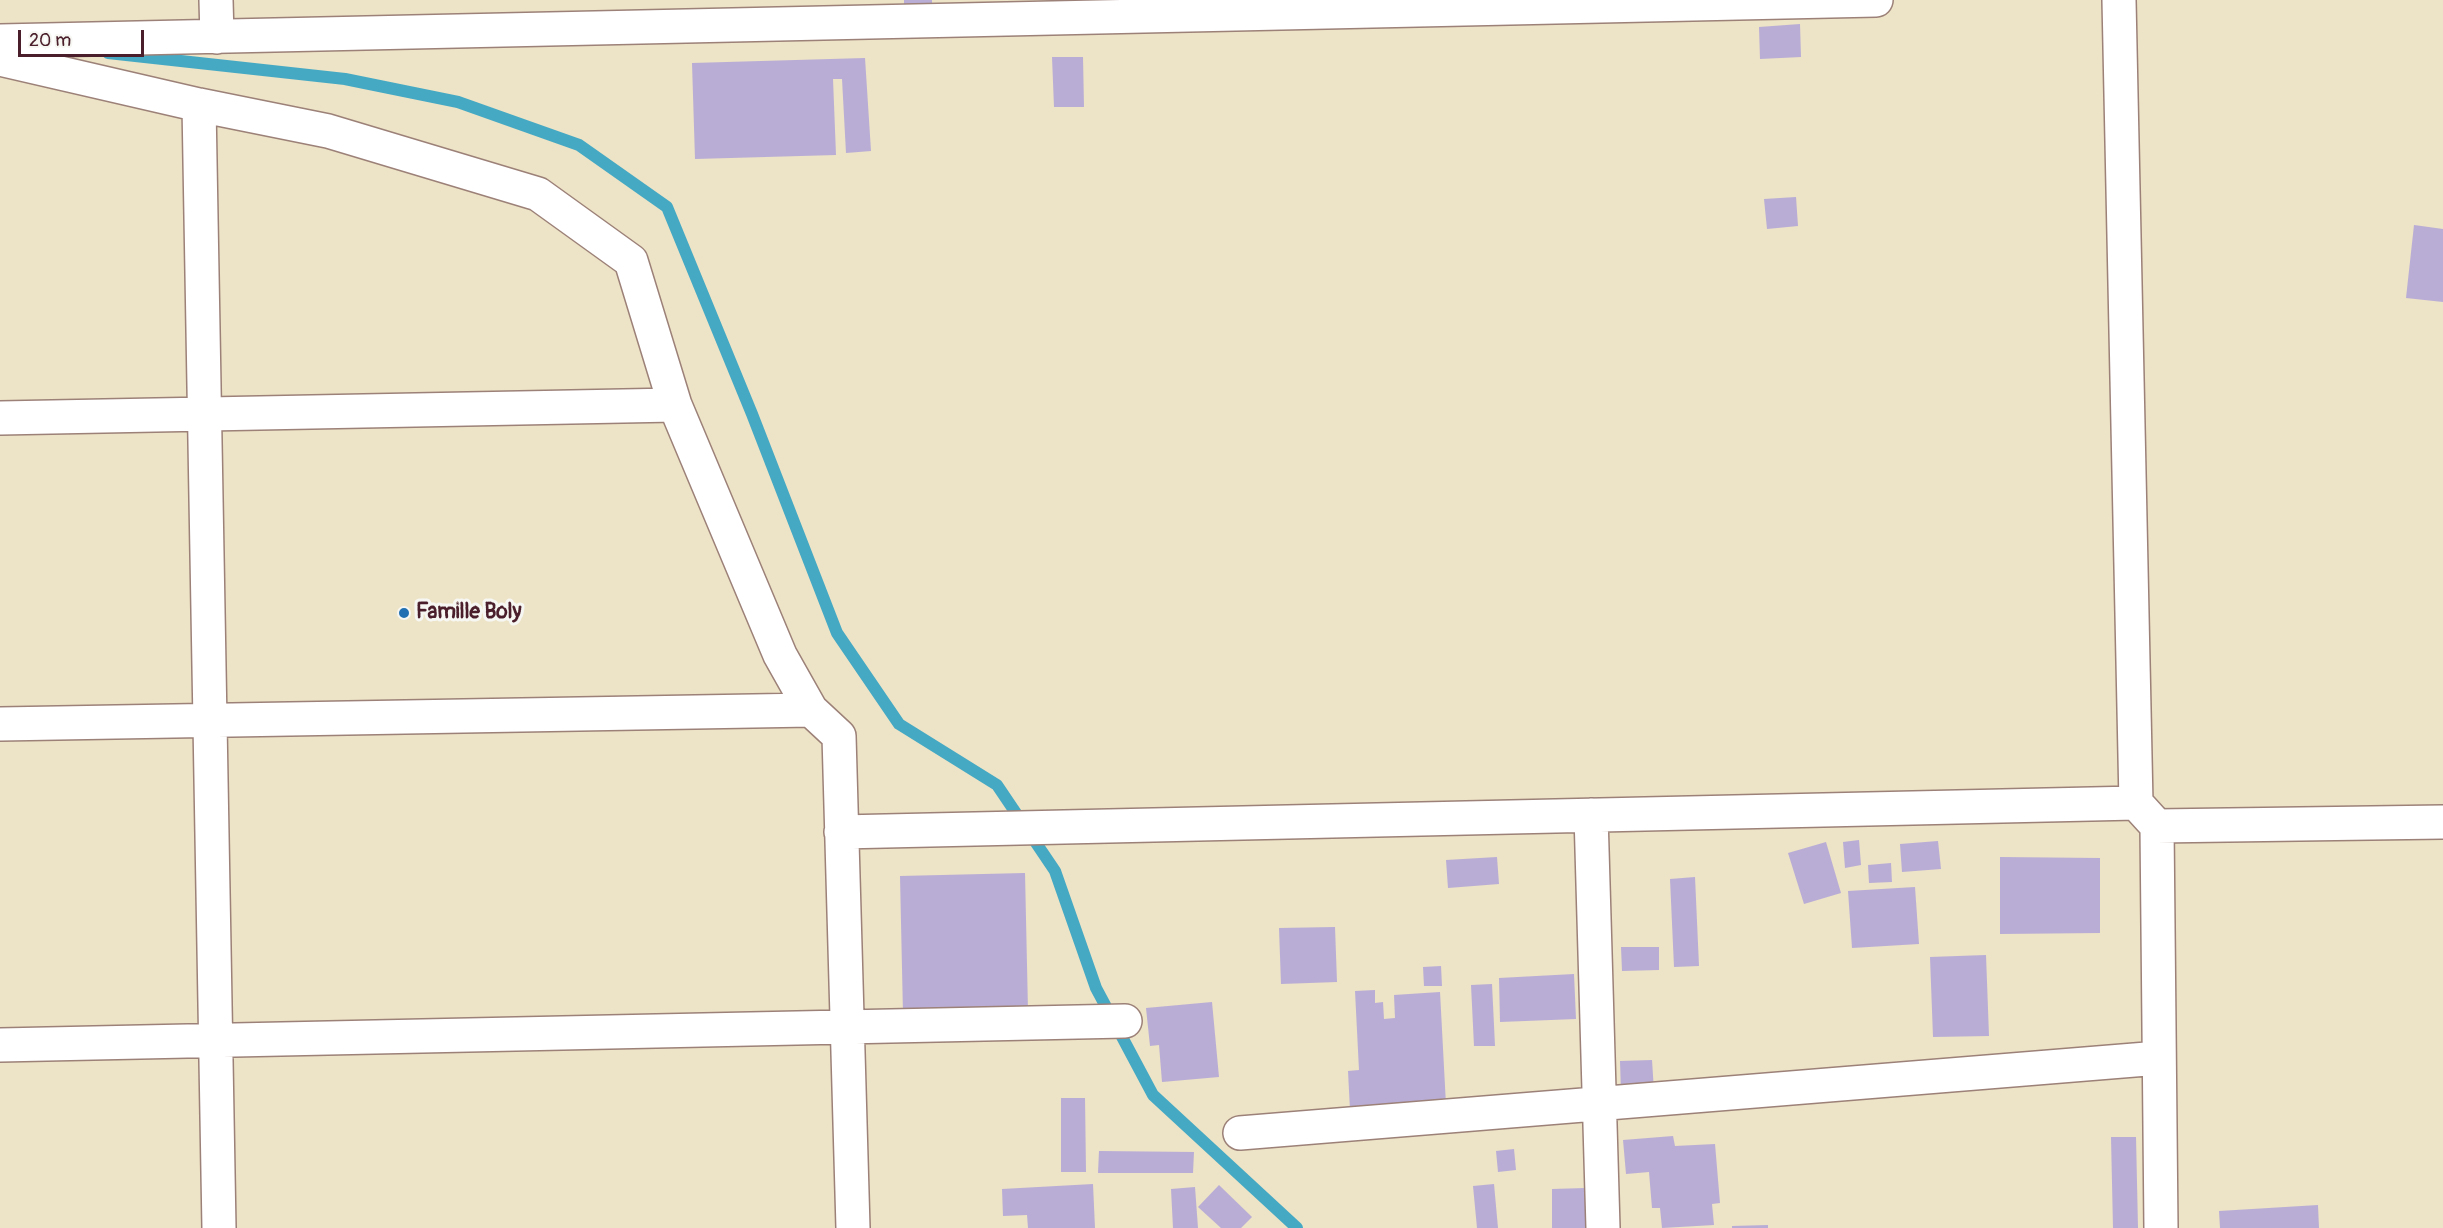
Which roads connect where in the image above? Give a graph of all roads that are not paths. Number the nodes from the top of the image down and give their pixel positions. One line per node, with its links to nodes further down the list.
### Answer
1 (216, 0): 6 (street)
2 (1869, 0): 3 (street); 5 (street)
3 (1876, 0)
4 (2119, 0): 17 (street)
5 (865, 11): 6 (street)
6 (217, 37): 7 (street)
7 (0, 41)
8 (0, 59): 9 (street)
9 (199, 105): 10 (street); 11 (street)
10 (675, 405): 11 (street); 13 (street)
11 (205, 414): 12 (street); 14 (street)
12 (0, 418)
13 (811, 710): 14 (street); 19 (street)
14 (210, 720): 15 (street); 22 (street)
15 (0, 724)
16 (1592, 815): 17 (street); 19 (street); 25 (street)
17 (2147, 815): 18 (street); 24 (street)
18 (2443, 822)
19 (841, 832): 21 (street)
20 (1125, 1021): 21 (street)
21 (847, 1027): 22 (street); 28 (street)
22 (216, 1040): 23 (street); 27 (street)
23 (0, 1045)
24 (2160, 1058): 25 (street); 30 (street)
25 (1600, 1104): 26 (street); 29 (street)
26 (1240, 1134)
27 (219, 1228)
28 (853, 1228)
29 (1603, 1228)
30 (2161, 1228)

